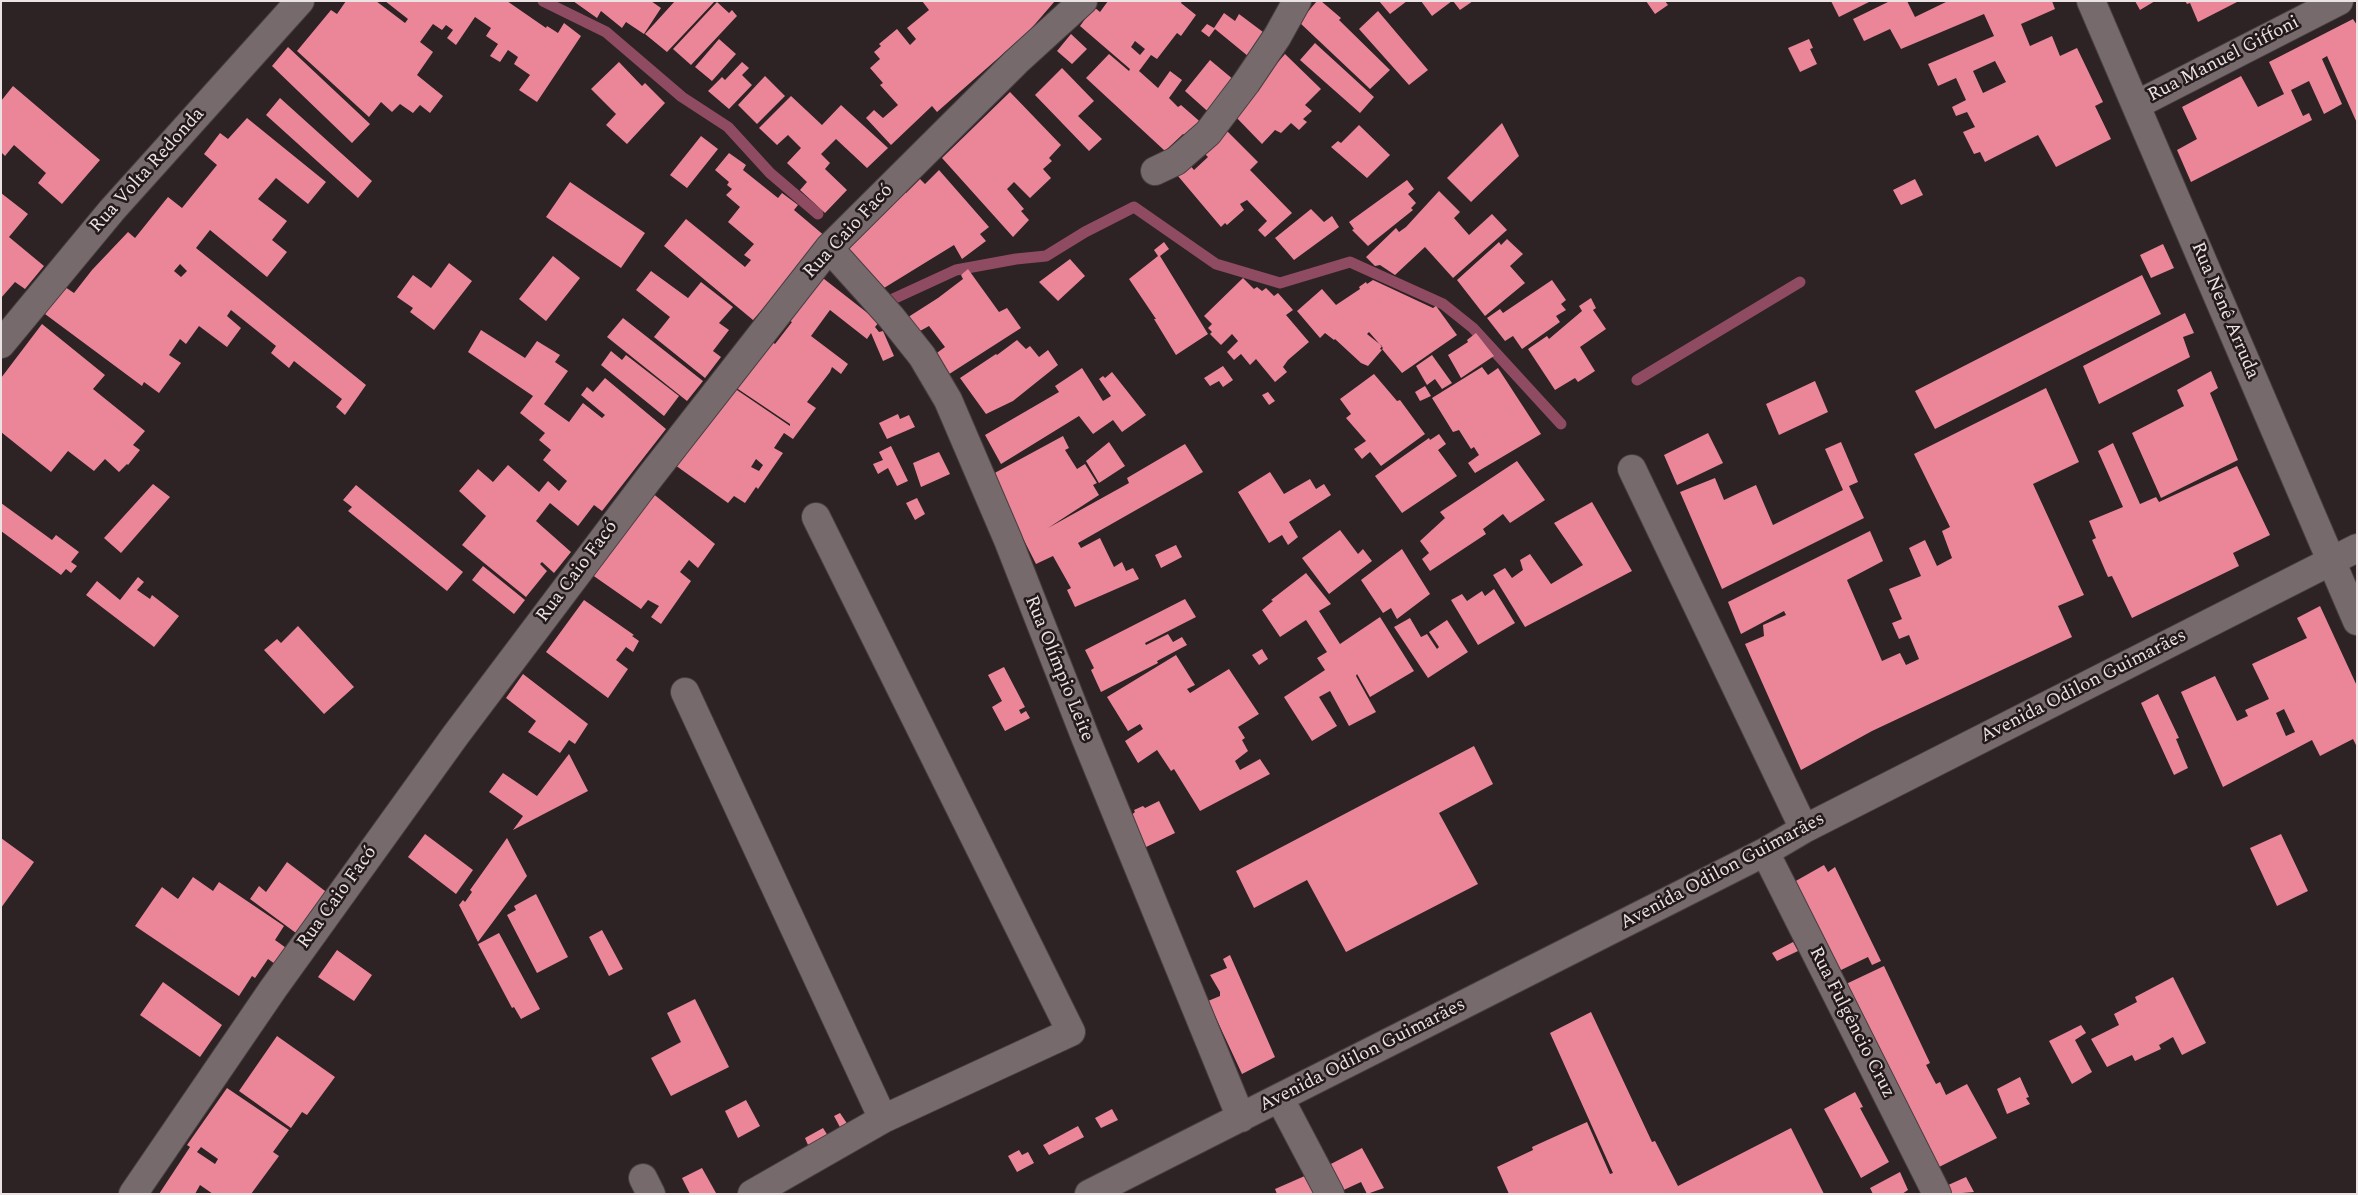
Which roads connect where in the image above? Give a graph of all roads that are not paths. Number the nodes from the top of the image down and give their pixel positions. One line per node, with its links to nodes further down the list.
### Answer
1 (300, 1): 9 (street, Rua Volta Redonda)
2 (1083, 1): 8 (street, Rua Caio Facó)
3 (1297, 1): 7 (street)
4 (2091, 1): 6 (street, Rua Nenê Arruda)
5 (2339, 1): 6 (street, Rua Manuel Giffoni)
6 (2136, 105): 13 (street, Rua Nenê Arruda)
7 (1155, 171)
8 (829, 248): 19 (street, Rua Olímpio Leite); 21 (street, Rua Caio Facó)
9 (1, 344)
10 (1632, 470): 16 (street)
11 (816, 517): 20 (street)
12 (2357, 548): 13 (street, Avenida Odilon Guimarães)
13 (2330, 562): 14 (street, Rua Nenê Arruda); 16 (street, Avenida Odilon Guimarães)
14 (2357, 621)
15 (685, 692): 20 (street)
16 (1804, 829): 17 (street, Avenida Odilon Guimarães)
17 (1765, 852): 18 (street, Avenida Odilon Guimarães); 25 (street, Rua Fulgêncio Cruz)
18 (1280, 1099): 19 (street, Avenida Odilon Guimarães); 24 (street)
19 (1241, 1118): 23 (street, Avenida Odilon Guimarães)
20 (882, 1119): 22 (street)
21 (134, 1194)
22 (752, 1194)
23 (1089, 1194)
24 (1330, 1194)
25 (1937, 1194)

